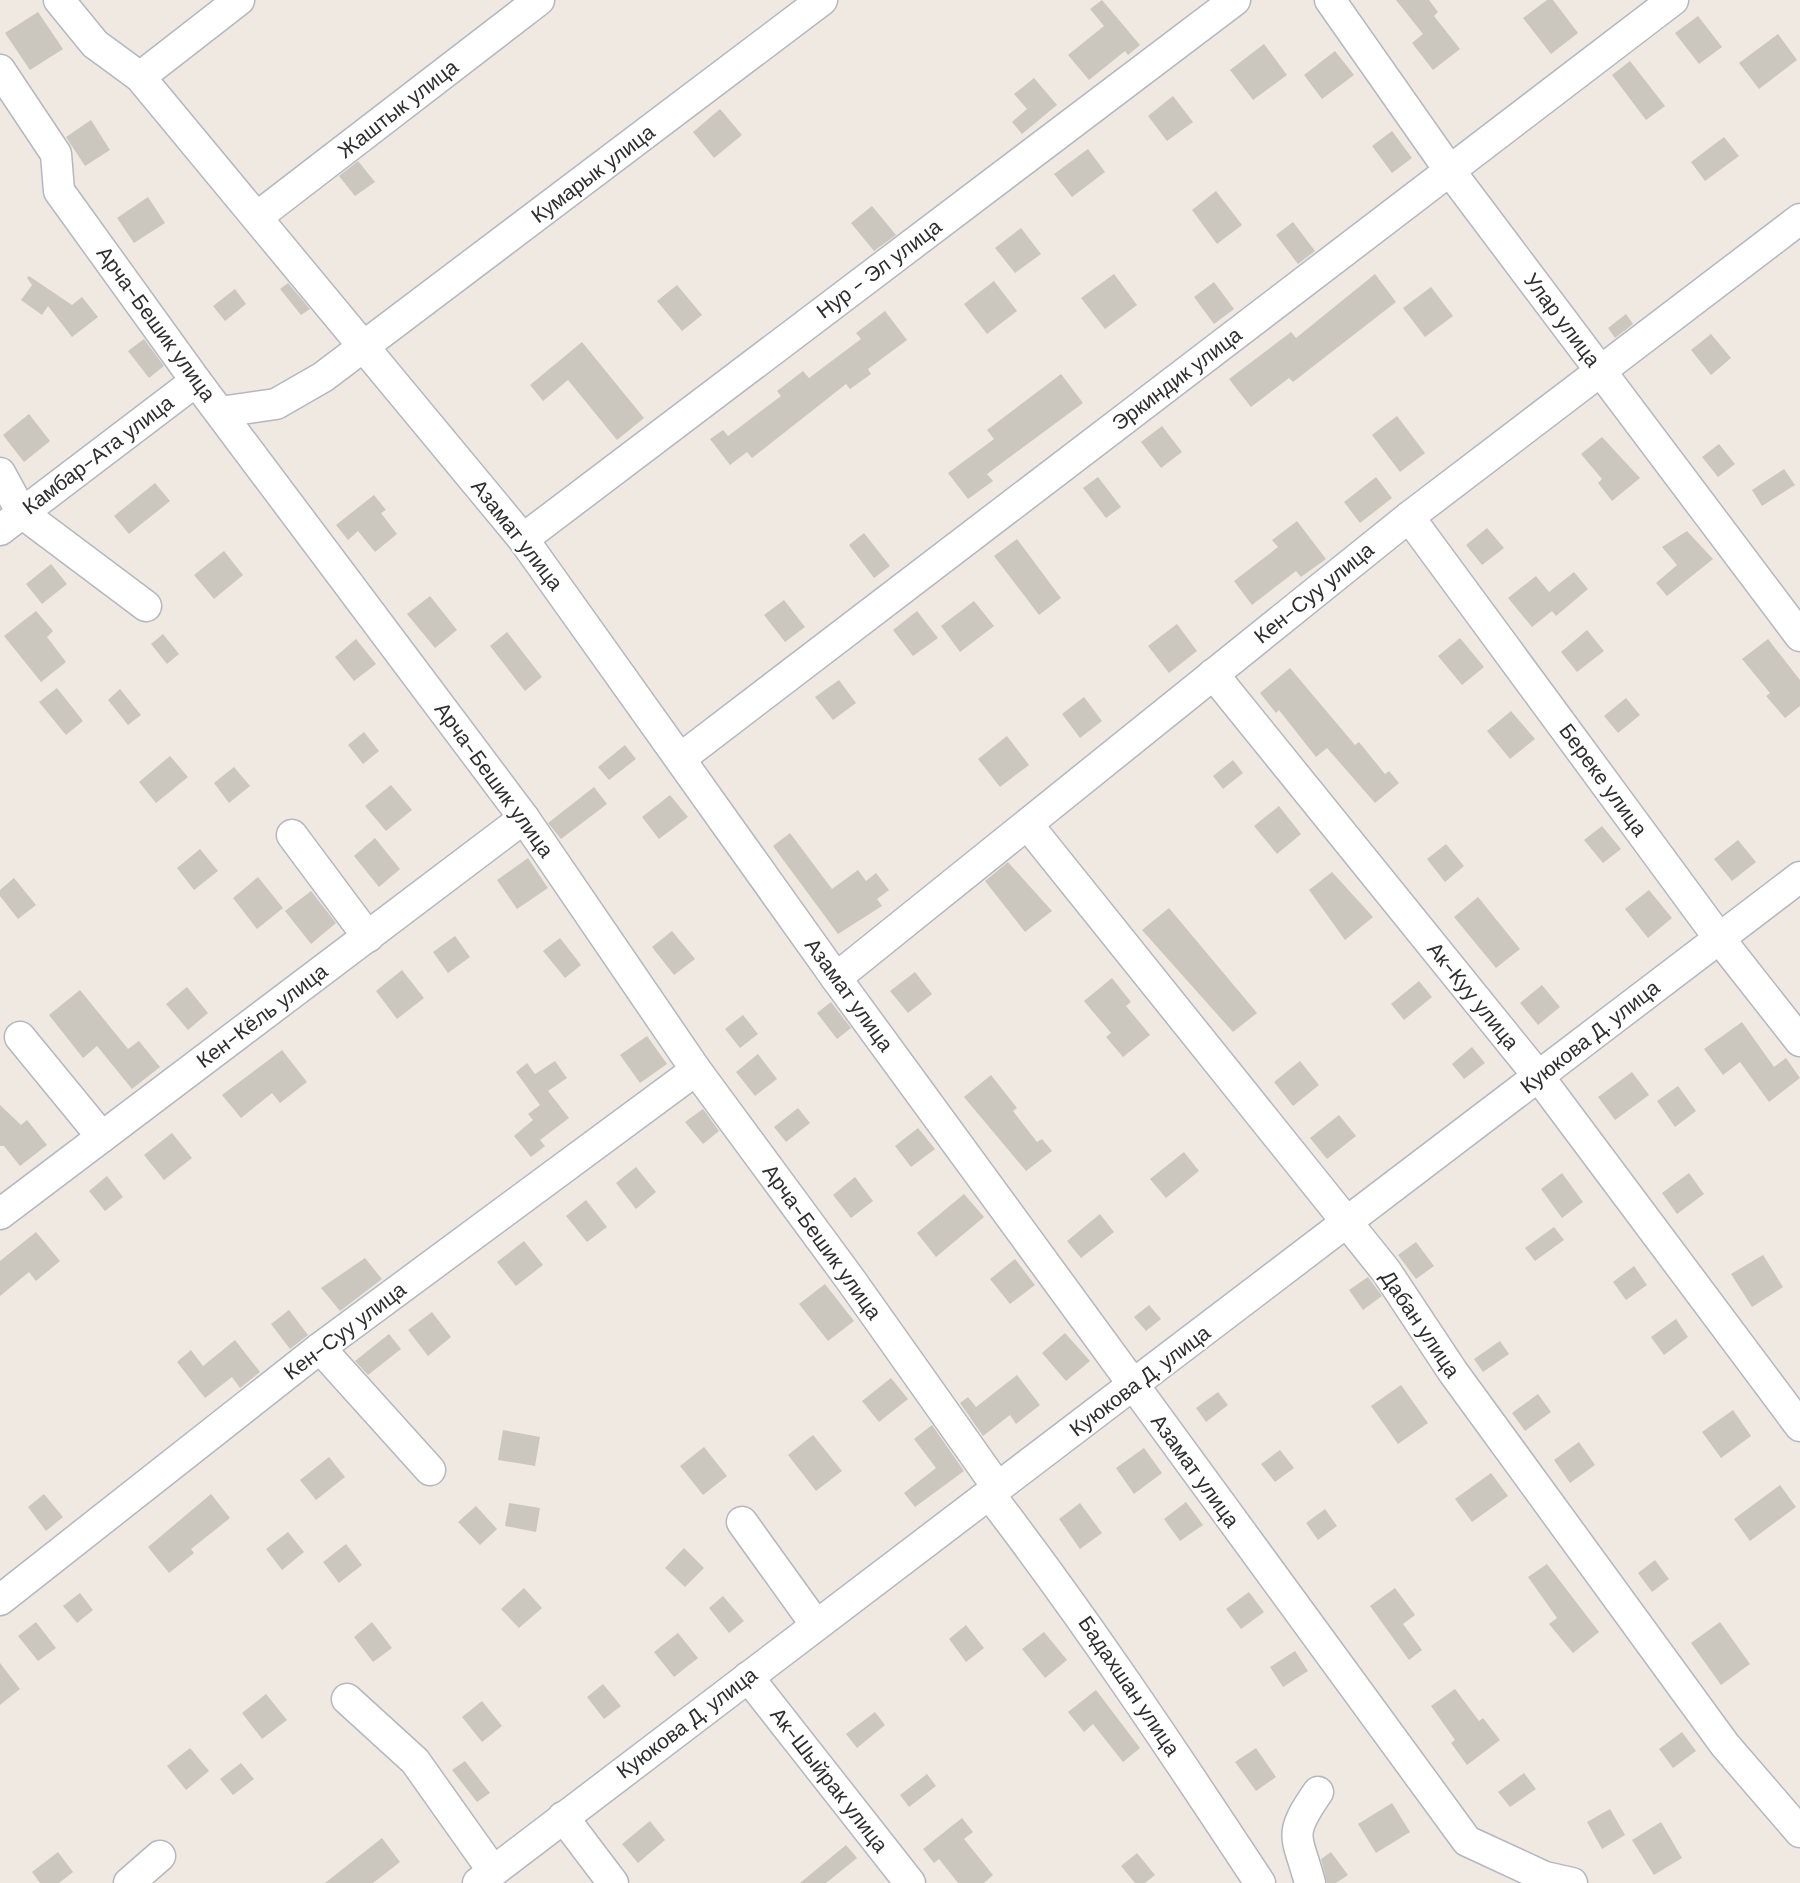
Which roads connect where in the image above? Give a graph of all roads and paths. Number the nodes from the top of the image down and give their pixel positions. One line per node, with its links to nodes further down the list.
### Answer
1 (60, 0): 9 (street, Азамат улица)
2 (239, 0): 9 (street)
3 (539, 0): 11 (street, Жаштык улица)
4 (822, 0): 13 (street, Кумарык улица)
5 (1235, 0): 20 (street, Нур - Эл улица)
6 (1330, 0): 10 (street, Улар улица)
7 (1673, 0): 10 (street, Эркиндик улица)
8 (0, 70): 15 (street, Арча-Бешик улица)
9 (140, 76): 11 (street, Азамат улица)
10 (1450, 171): 14 (street, Улар улица); 24 (street, Эркиндик улица)
11 (257, 217): 13 (street, Азамат улица)
12 (1799, 222): 14 (street, Кен-Суу улица)
13 (365, 347): 16 (street, Кумарык улица); 20 (street, Азамат улица)
14 (1600, 370): 18 (street, Кен-Суу улица); 22 (street, Улар улица)
15 (196, 381): 16 (street, Арча-Бешик улица); 19 (street, Камбар-Ата улица)
16 (220, 412): 25 (street, Арча-Бешик улица)
17 (0, 473): 19 (street)
18 (1409, 517): 23 (street, Кен-Суу улица); 30 (street, Береке улица)
19 (11, 522): 21 (street)
20 (523, 539): 24 (street, Азамат улица)
21 (146, 606)
22 (1800, 636)
23 (1213, 674): 26 (street, Кен-Суу улица); 35 (street, Ак-Куу улица)
24 (681, 758): 31 (street, Азамат улица)
25 (524, 818): 29 (street, Кен-Кёль улица); 34 (street, Арча-Бешик улица)
26 (1028, 825): 31 (street, Кен-Суу улица); 38 (street, Дабан улица)
27 (292, 835): 29 (street)
28 (1800, 877): 30 (street, Куюкова Д. улица)
29 (368, 937): 36 (street, Кен-Кёль улица)
30 (1719, 938): 33 (street, Береке улица); 35 (street, Куюкова Д. улица)
31 (836, 978): 40 (street, Азамат улица)
32 (20, 1037): 36 (street)
33 (1800, 1041)
34 (696, 1070): 39 (street, Кен-Суу улица); 43 (street, Арча-Бешик улица)
35 (1539, 1077): 38 (street, Куюкова Д. улица); 41 (street, Ак-Куу улица)
36 (102, 1137): 37 (street, Кен-Кёль улица)
37 (0, 1214)
38 (1348, 1224): 40 (street, Куюкова Д. улица); 51 (street, Дабан улица)
39 (320, 1348): 42 (street); 45 (street, Кен-Суу улица)
40 (1133, 1387): 43 (street, Куюкова Д. улица); 59 (street, Азамат улица)
41 (1800, 1426)
42 (430, 1469)
43 (994, 1491): 46 (street, Куюкова Д. улица); 57 (street, Бадахшан улица)
44 (742, 1522): 46 (street)
45 (0, 1600)
46 (816, 1625): 47 (street, Куюкова Д. улица)
47 (748, 1677): 50 (street, Куюкова Д. улица); 56 (street, Ак-Шыйрак улица)
48 (347, 1699): 53 (street)
49 (1318, 1792): 58 (street)
50 (562, 1817): 53 (street, Куюкова Д. улица); 55 (street)
51 (1800, 1832)
52 (160, 1856): 54 (street)
53 (485, 1877)
54 (129, 1883)
55 (613, 1883)
56 (910, 1883)
57 (1260, 1883)
58 (1310, 1883)
59 (1573, 1883)

